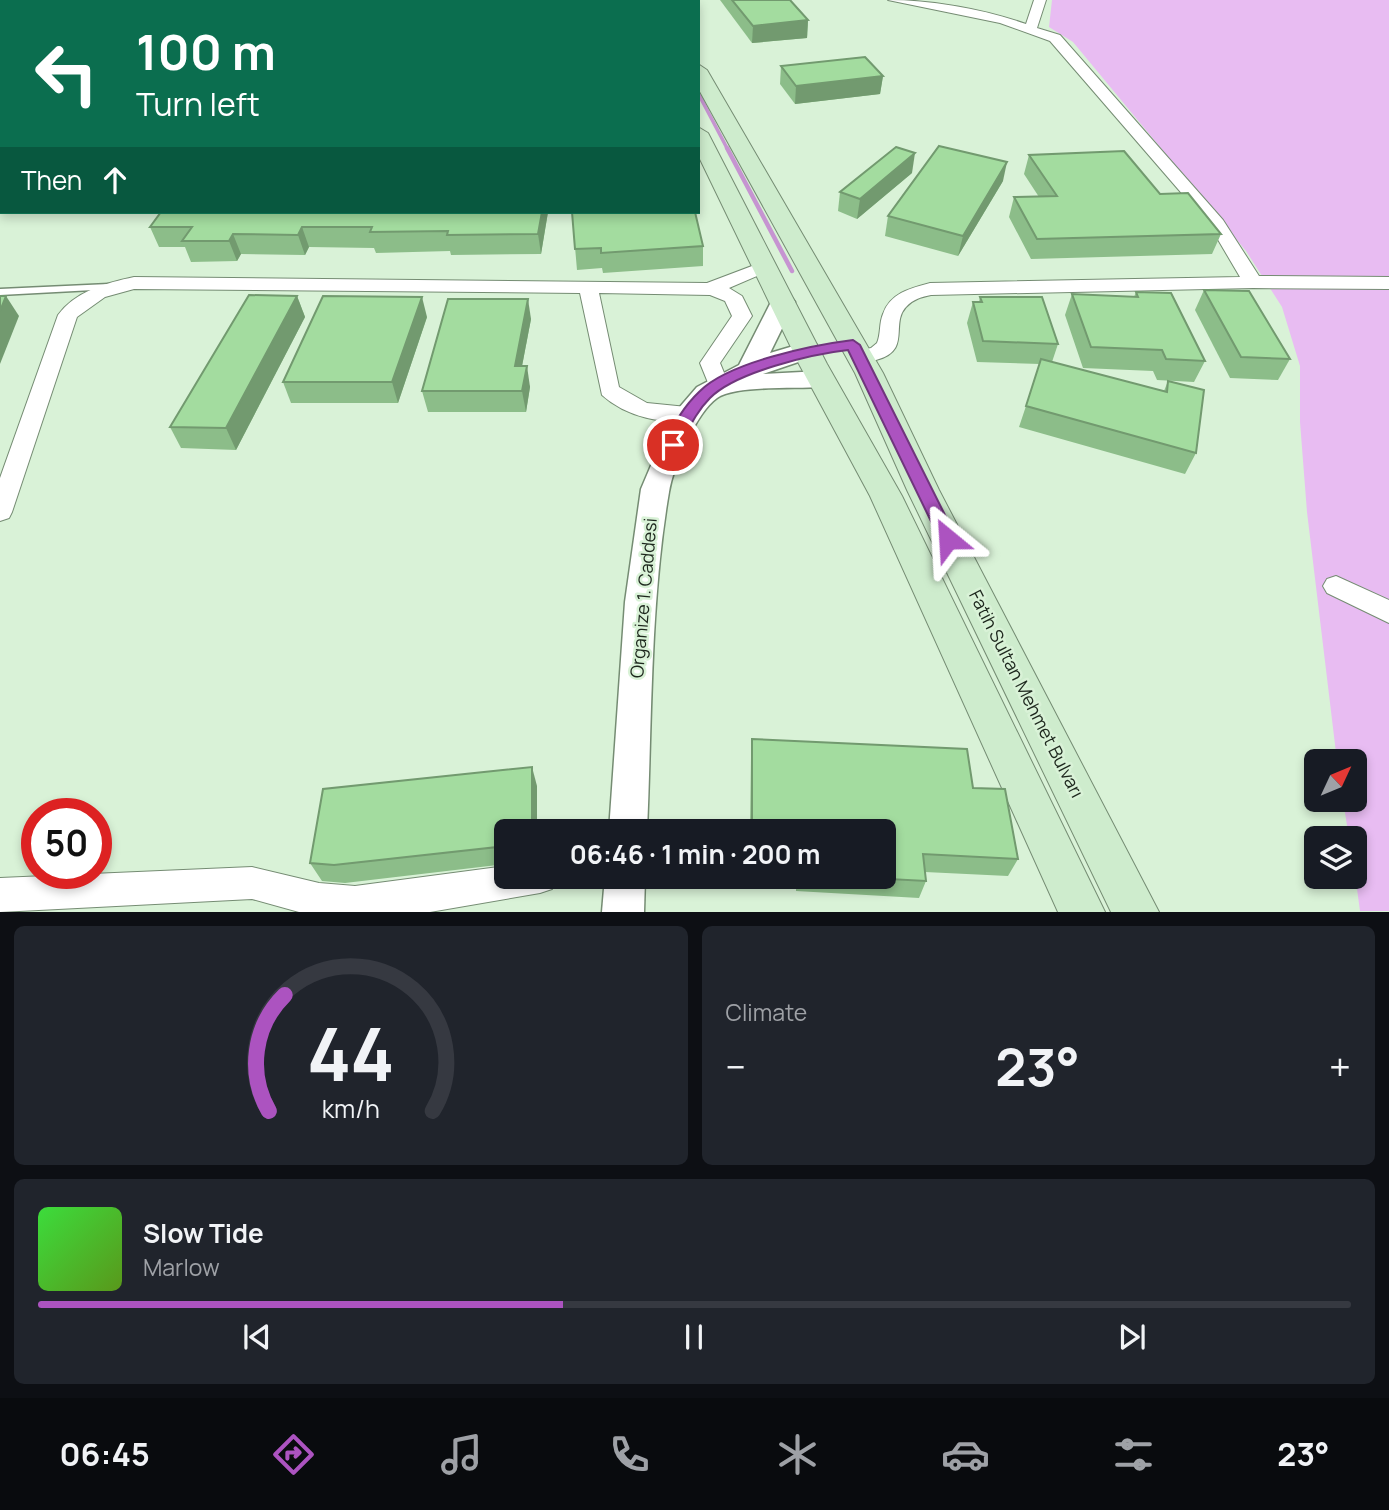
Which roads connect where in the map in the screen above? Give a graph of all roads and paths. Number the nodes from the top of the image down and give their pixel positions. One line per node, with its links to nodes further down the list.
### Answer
1 (894, 0): 3 (street)
2 (1040, 0): 3 (street)
3 (1031, 27): 7 (street)
4 (700, 73): 14 (main road, Fatih Sultan Mehmet Bulvarı)
5 (700, 137): 6 (main road)
6 (765, 266): 11 (street); 13 (main road)
7 (1253, 282): 8 (street); 14 (street)
8 (1389, 283)
9 (115, 287): 10 (street); 12 (lane); 19 (street)
10 (588, 288): 11 (street); 18 (street)
11 (710, 289): 17 (street)
12 (0, 292)
13 (783, 302): 15 (main road); 16 (street)
14 (861, 358): 15 (main road); 28 (main road, Fatih Sultan Mehmet Bulvarı)
15 (814, 365): 16 (street, Organize 1. Caddesi); 17 (street); 27 (main road)
16 (750, 369): 17 (street, Organize 1. Caddesi)
17 (718, 385): 18 (street, Organize 1. Caddesi)
18 (690, 413): 22 (street, Organize 1. Caddesi)
19 (0, 512)
20 (1336, 586): 21 (street)
21 (1389, 612)
22 (629, 819)
23 (494, 885): 25 (street)
24 (624, 889): 26 (street)
25 (0, 895)
26 (623, 912)
27 (1082, 912)
28 (1136, 912)

